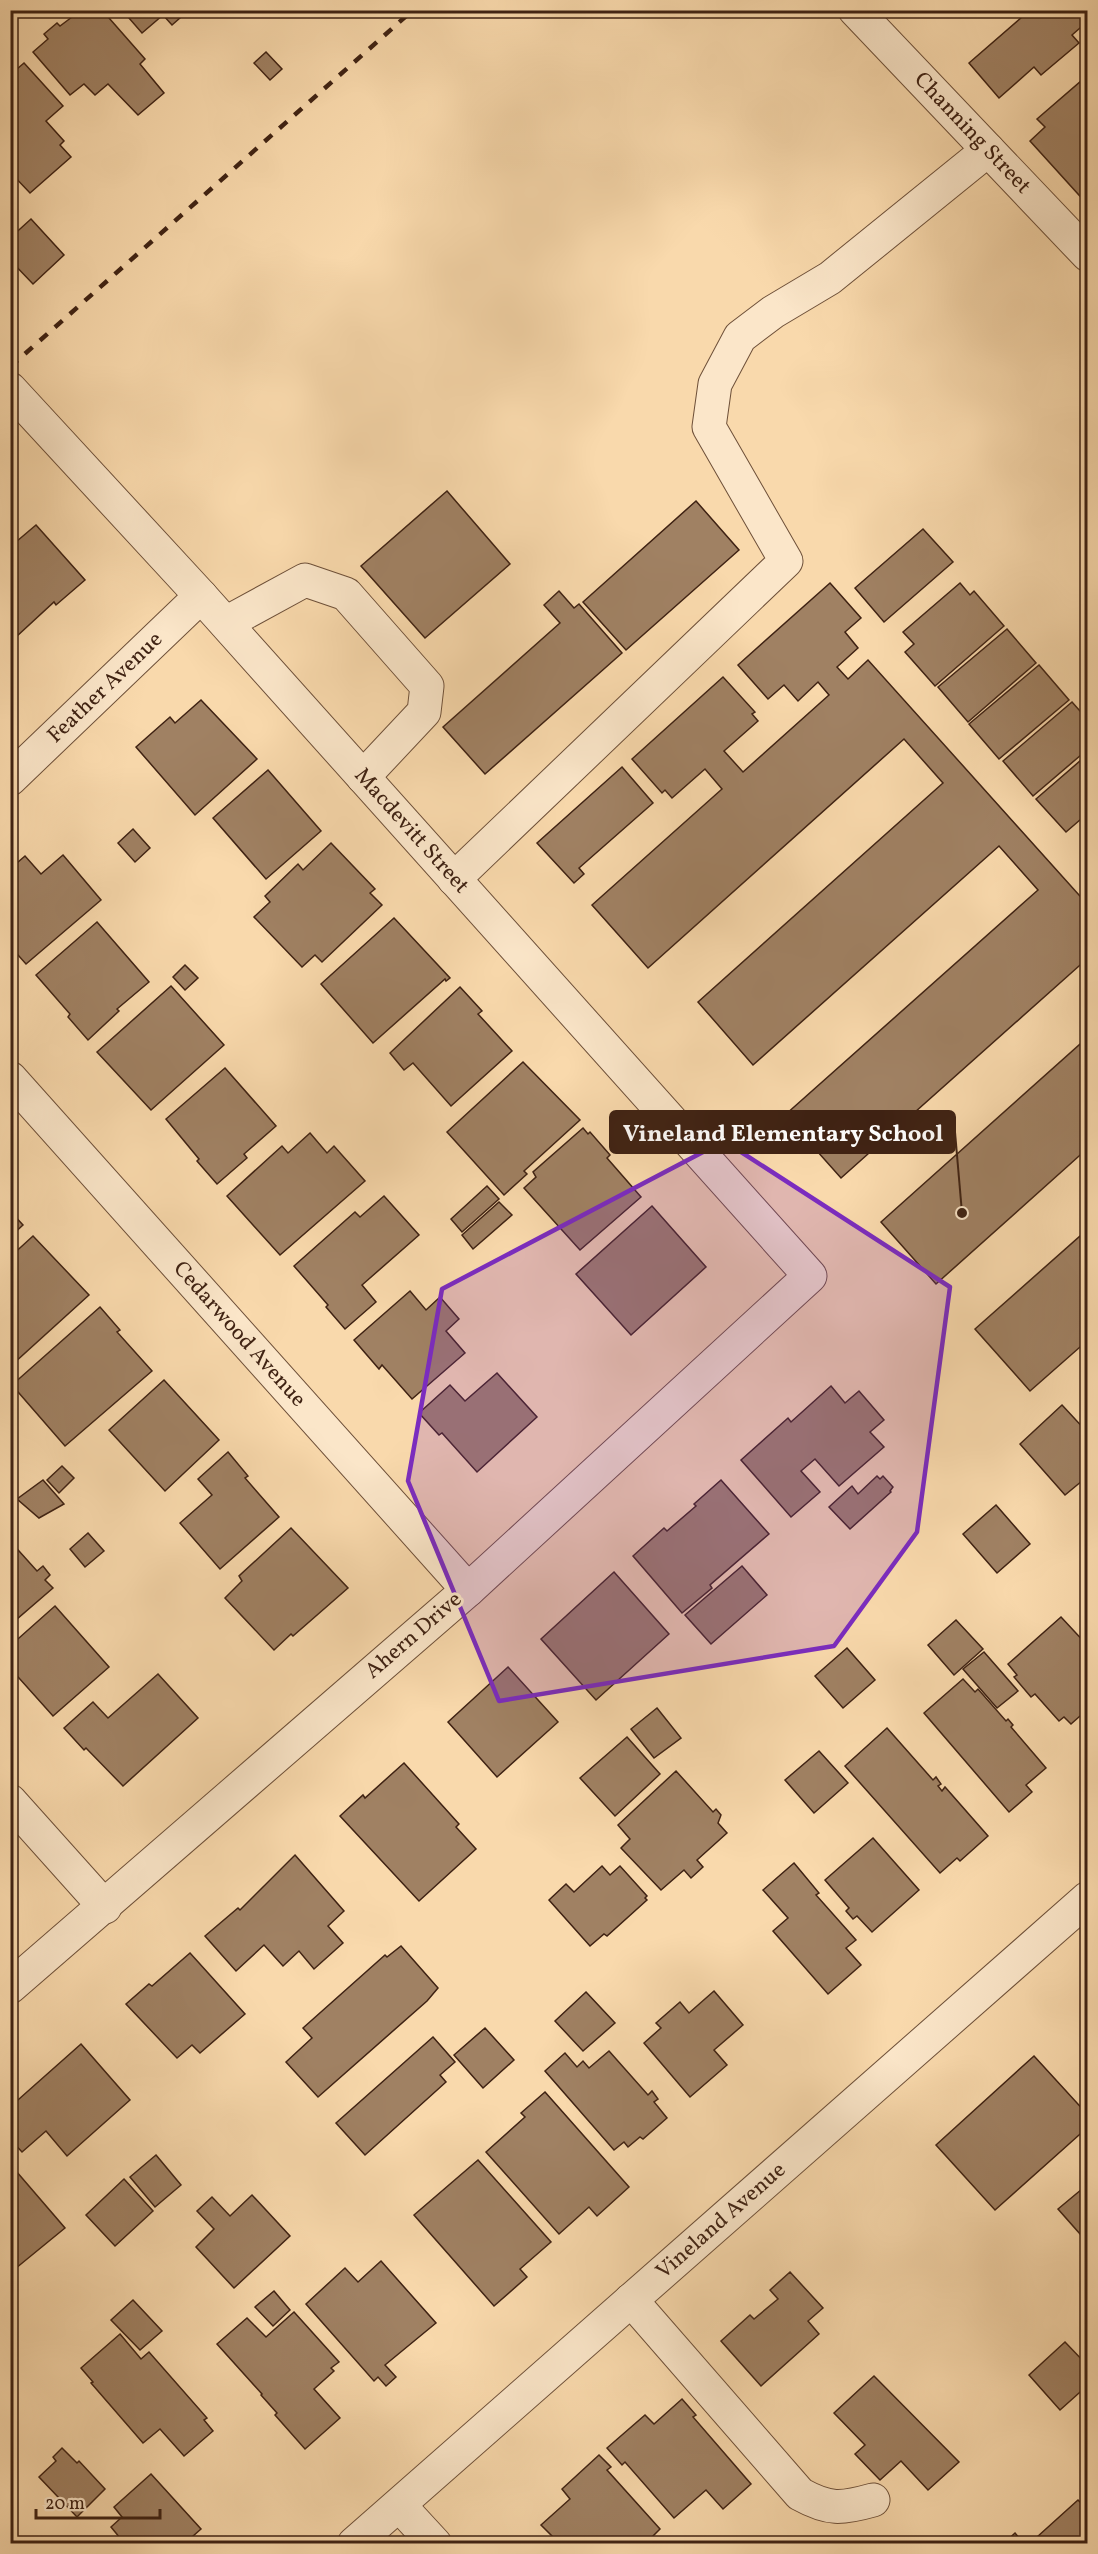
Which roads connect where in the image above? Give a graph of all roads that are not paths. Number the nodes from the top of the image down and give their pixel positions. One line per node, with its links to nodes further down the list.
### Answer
1 (855, 10): 2 (street, Channing Street)
2 (988, 150): 3 (street, Channing Street); 9 (street)
3 (1083, 242)
4 (10, 389): 5 (street, Macdevitt Street)
5 (201, 596): 6 (street, Macdevitt Street); 8 (street, Feather Avenue)
6 (226, 623): 7 (street, Macdevitt Street); 7 (street)
7 (363, 777): 9 (street, Macdevitt Street)
8 (10, 779)
9 (454, 879): 11 (street, Macdevitt Street)
10 (10, 1078): 12 (street, Cedarwood Avenue)
11 (810, 1276): 12 (street, Ahern Drive)
12 (468, 1590): 15 (street, Ahern Drive)
13 (10, 1801): 15 (street)
14 (1088, 1898): 17 (street, Vineland Avenue)
15 (105, 1907): 16 (street, Ahern Drive)
16 (10, 1987)
17 (631, 2300): 18 (street); 19 (street, Vineland Avenue)
18 (873, 2500)
19 (399, 2505): 20 (street, Vineland Avenue); 21 (street)
20 (354, 2544)
21 (435, 2544)

